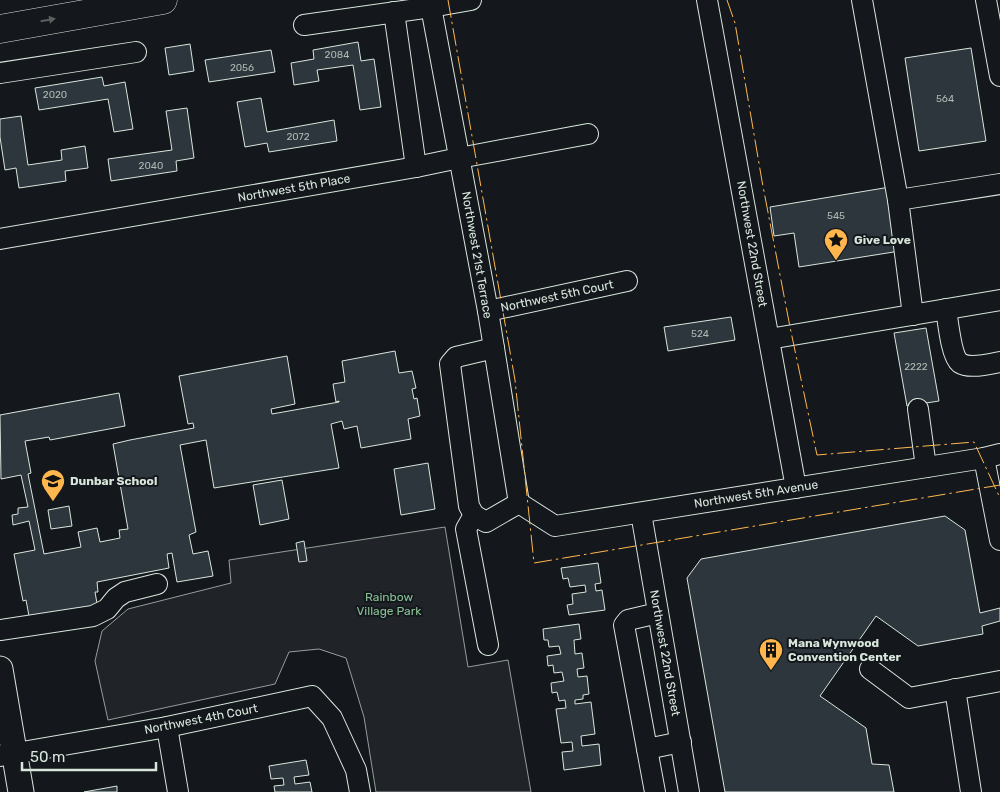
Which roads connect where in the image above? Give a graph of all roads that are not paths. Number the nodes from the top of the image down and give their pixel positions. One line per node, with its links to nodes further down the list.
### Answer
1 (164, 0): 9 (highway, one-way to 1)
2 (471, 0): 6 (street)
3 (707, 0): 24 (street, Northwest 22nd Street)
4 (862, 0): 17 (street)
5 (991, 1): 12 (street)
6 (431, 7): 7 (street); 14 (street, Northwest 21st Terrace)
7 (394, 12): 8 (street); 15 (street)
8 (304, 25)
9 (0, 29)
10 (136, 52): 11 (street)
11 (0, 73)
12 (1000, 76)
13 (588, 134): 14 (street, Northwest 5th Place)
14 (459, 158): 15 (street, Northwest 5th Place); 22 (street, Northwest 21st Terrace)
15 (416, 167): 18 (street, Northwest 5th Place)
16 (1000, 184): 17 (street)
17 (898, 200): 23 (street)
18 (0, 239)
19 (627, 281): 22 (street, Northwest 5th Court)
20 (1000, 300): 21 (street)
21 (946, 309): 23 (street); 26 (street)
22 (488, 311): 25 (street, Northwest 21st Terrace)
23 (913, 315): 24 (street)
24 (769, 339): 30 (street, Northwest 22nd Street)
25 (494, 348): 31 (street, Northwest 21st Terrace); 33 (street)
26 (1000, 362)
27 (918, 409): 29 (street)
28 (992, 456): 29 (street, Northwest 5th Avenue); 34 (street)
29 (926, 467): 30 (street, Northwest 5th Avenue)
30 (796, 488): 32 (street, Northwest 5th Avenue)
31 (519, 503): 32 (street, Northwest 5th Avenue); 33 (street)
32 (641, 513): 36 (street, Northwest 22nd Street)
33 (474, 515): 38 (street)
34 (1000, 540)
35 (157, 584): 37 (street)
36 (658, 613): 44 (street, Northwest 22nd Street); 45 (street)
37 (0, 630)
38 (488, 645)
39 (0, 669): 46 (main road)
40 (870, 669): 42 (street)
41 (1000, 681): 42 (street)
42 (955, 689): 52 (street)
43 (167, 726): 46 (street, Northwest 4th Court); 48 (street); 49 (street, Northwest 4th Court)
44 (680, 742): 45 (street); 51 (street, Northwest 22nd Street)
45 (647, 749): 50 (street)
46 (7, 754): 47 (main road)
47 (21, 792)
48 (178, 792)
49 (360, 792)
50 (655, 792)
51 (689, 792)
52 (972, 792)

